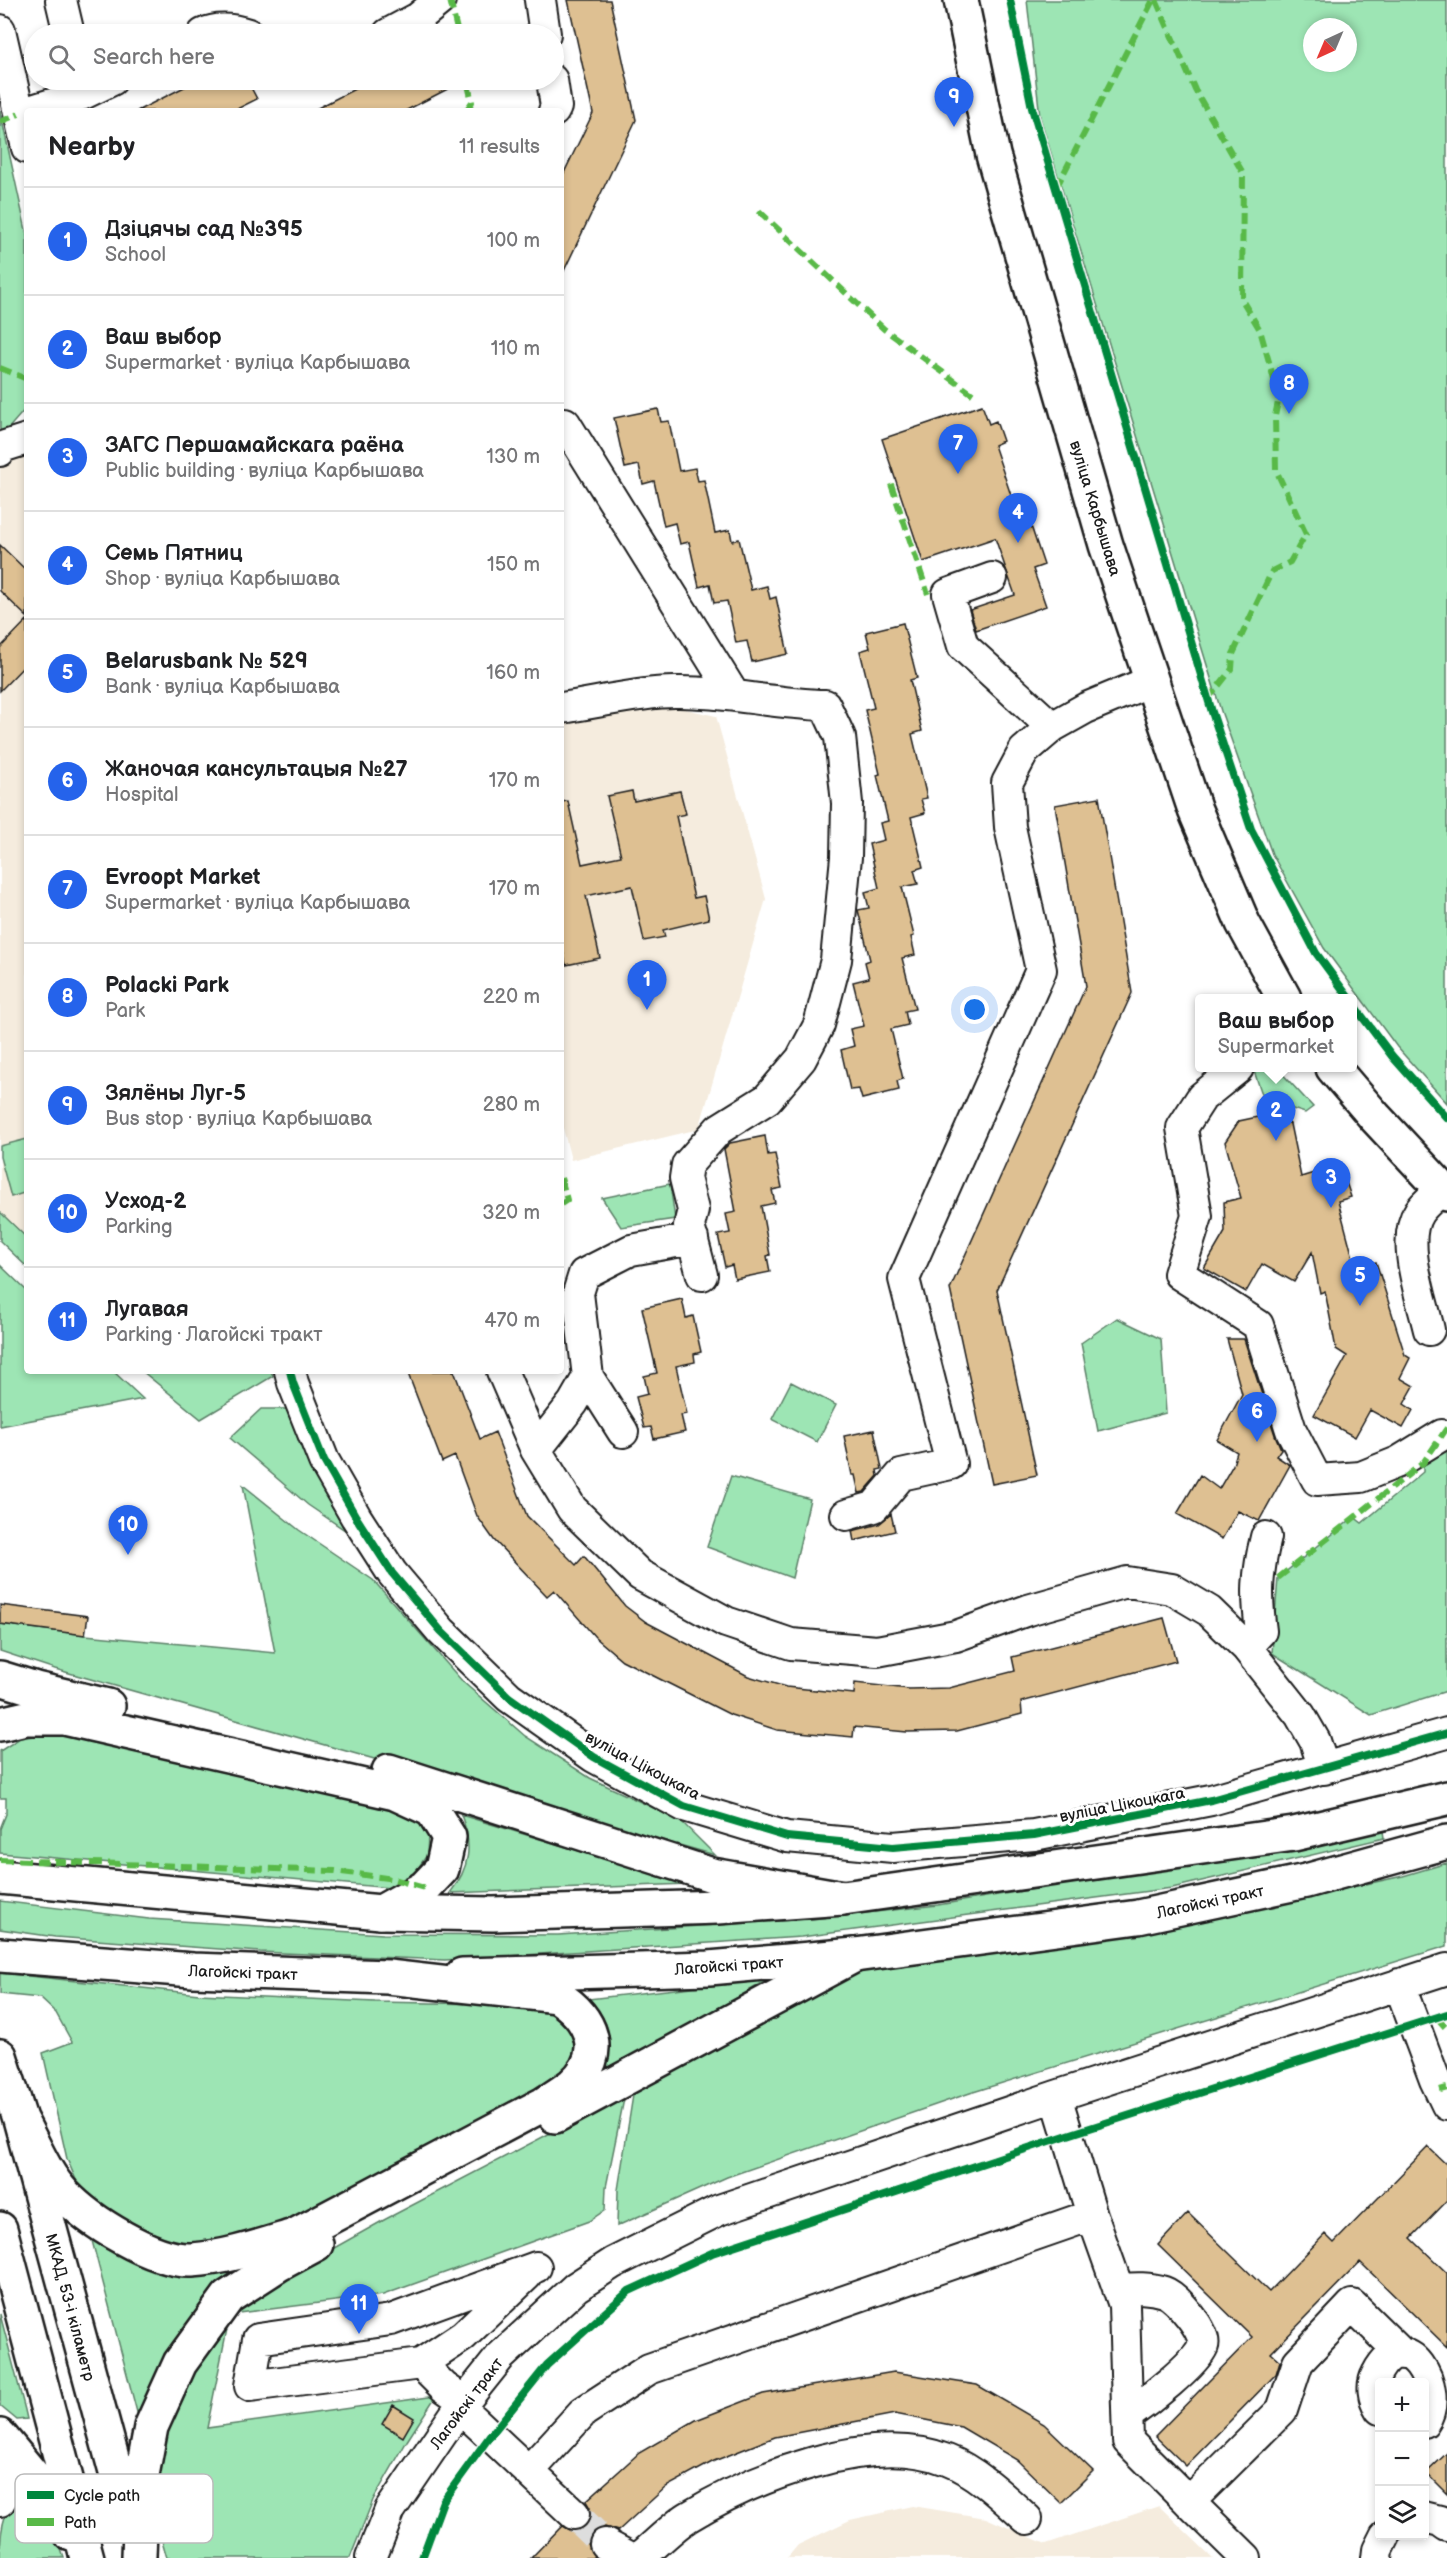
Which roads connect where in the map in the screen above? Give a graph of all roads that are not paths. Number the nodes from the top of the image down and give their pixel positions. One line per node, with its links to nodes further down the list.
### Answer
1 (61, 0): 5 (street)
2 (440, 0): 6 (street)
3 (540, 0): 7 (street)
4 (961, 0): 18 (main road, вуліца Карбышава)
5 (67, 24)
6 (407, 24)
7 (544, 24)
8 (0, 30): 13 (street)
9 (73, 90): 11 (street)
10 (553, 90): 12 (street)
11 (34, 108)
12 (556, 108)
13 (24, 109)
14 (565, 423): 19 (street)
15 (24, 440): 16 (street)
16 (0, 451)
17 (992, 578): 21 (street)
18 (1151, 681): 21 (street); 22 (main road, вуліца Карбышава)
19 (734, 695): 20 (street); 26 (street)
20 (564, 708)
21 (1052, 727): 35 (street)
22 (1281, 994)
23 (1233, 1072): 33 (street)
24 (1336, 1072): 25 (main road)
25 (1445, 1191): 28 (street)
26 (693, 1239): 27 (street); 31 (street)
27 (702, 1275)
28 (1429, 1330)
29 (291, 1374): 41 (street, вуліца Цікоцкага)
30 (503, 1374): 34 (street)
31 (588, 1377): 32 (street); 34 (street)
32 (623, 1432)
33 (1442, 1435)
34 (536, 1450): 37 (street)
35 (846, 1515)
36 (1266, 1537): 37 (street)
37 (1245, 1647): 41 (street)
38 (0, 1678): 45 (main road)
39 (0, 1724): 46 (main road)
40 (1447, 1733): 41 (street, вуліца Цікоцкага)
41 (1324, 1769)
42 (1447, 1798): 45 (main road)
43 (1447, 1842): 47 (main road, Лагойскі тракт)
44 (0, 1877): 46 (main road)
45 (843, 1898): 46 (main road)
46 (381, 1912)
47 (855, 1954): 50 (main road, Лагойскі тракт); 73 (main road)
48 (0, 1955): 50 (main road, Лагойскі тракт)
49 (1447, 1969): 51 (street, Лагойскі тракт)
50 (388, 1977): 55 (main road)
51 (1402, 1983): 53 (street, Лагойскі тракт); 54 (street)
52 (0, 2056): 55 (main road, МКАД, 53-і кіламетр)
53 (1056, 2096): 56 (street); 64 (street, Лагойскі тракт)
54 (1447, 2105)
55 (20, 2119): 72 (main road, МКАД, 53-і кіламетр)
56 (1092, 2215): 58 (street); 69 (street)
57 (0, 2229): 71 (main road)
58 (1118, 2289): 65 (street); 65 (street)
59 (1403, 2355): 61 (street); 66 (street); 75 (street)
60 (422, 2364): 60 (street); 64 (street)
61 (1376, 2378)
62 (1375, 2381): 63 (street)
63 (1375, 2399)
64 (462, 2404): 69 (street); 85 (street, Лагойскі тракт)
65 (1128, 2415): 75 (street)
66 (1429, 2419)
67 (0, 2436): 70 (main road)
68 (0, 2460): 74 (street)
69 (529, 2471): 76 (street)
70 (32, 2474)
71 (65, 2474)
72 (116, 2474)
73 (142, 2474)
74 (0, 2501)
75 (1189, 2502): 88 (street)
76 (574, 2514)
77 (1429, 2518): 79 (street)
78 (1027, 2519): 87 (street)
79 (1447, 2526)
80 (1383, 2540): 89 (street)
81 (77, 2543): 84 (main road)
82 (83, 2543): 84 (main road)
83 (605, 2544): 86 (street)
84 (87, 2558)
85 (371, 2558)
86 (632, 2558)
87 (639, 2558)
88 (1246, 2558)
89 (1377, 2558)

